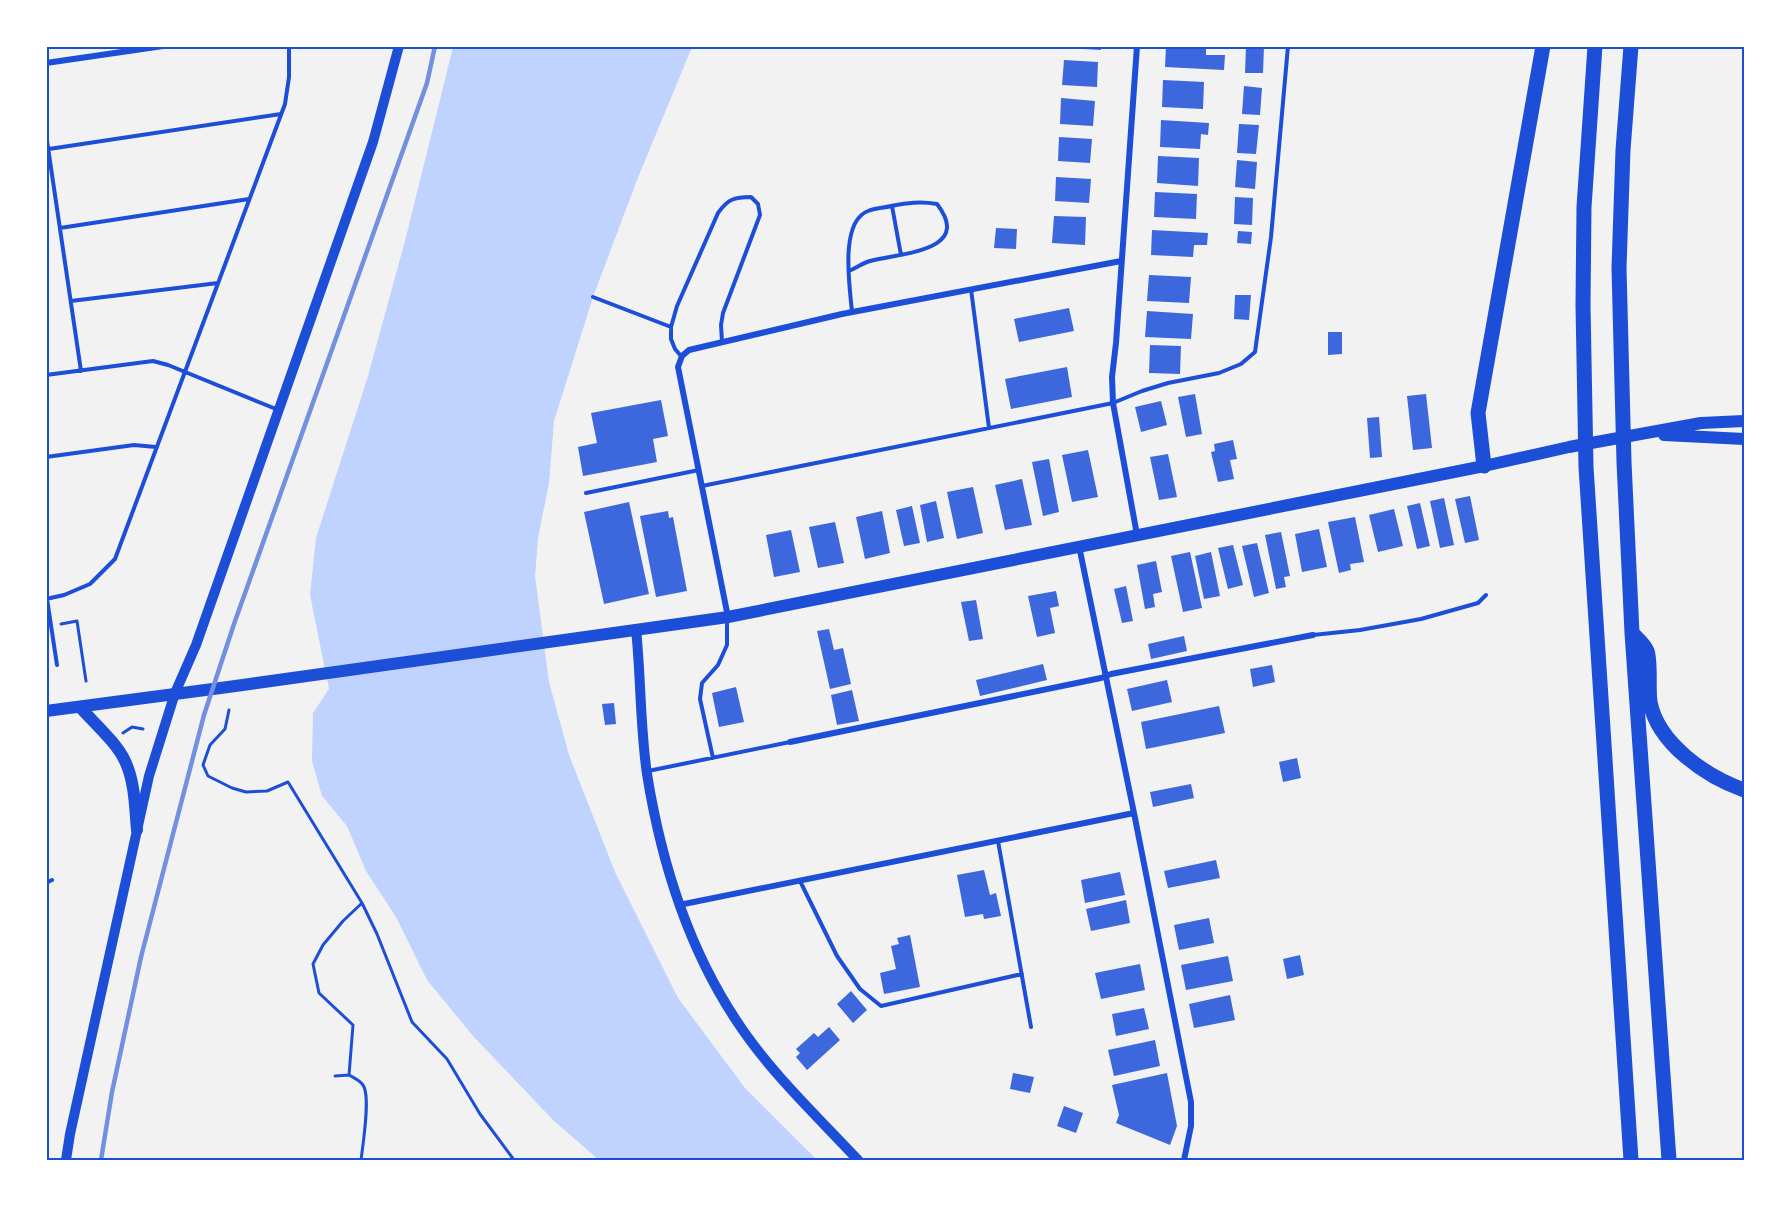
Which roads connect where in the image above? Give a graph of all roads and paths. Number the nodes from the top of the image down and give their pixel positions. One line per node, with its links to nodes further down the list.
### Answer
1 (163, 46): 9 (street)
2 (289, 46): 11 (lane)
3 (399, 46): 32 (street)
4 (1137, 46): 18 (street)
5 (1288, 46): 31 (lane)
6 (1543, 46): 39 (highway)
7 (1595, 46): 82 (highway)
8 (1631, 46): 50 (highway)
9 (139, 48): 10 (street)
10 (46, 63)
11 (281, 114): 13 (lane); 14 (lane)
12 (46, 134): 13 (lane)
13 (49, 149): 16 (lane)
14 (249, 199): 16 (lane); 20 (lane)
15 (892, 206): 17 (lane); 17 (lane); 19 (lane)
16 (60, 228): 23 (lane)
17 (901, 255): 19 (lane)
18 (1121, 261): 21 (street); 31 (street)
19 (849, 271): 24 (lane)
20 (218, 283): 23 (lane); 29 (lane)
21 (971, 290): 24 (street); 34 (lane)
22 (593, 297): 25 (lane)
23 (71, 301): 28 (lane)
24 (852, 312): 26 (street)
25 (670, 327): 26 (lane); 27 (lane)
26 (722, 342): 27 (street)
27 (682, 356): 40 (street)
28 (81, 371): 29 (lane); 30 (lane)
29 (184, 372): 32 (lane); 37 (lane)
30 (46, 375)
31 (1113, 403): 34 (lane); 43 (street)
32 (279, 411): 55 (street)
33 (1744, 421): 35 (main road)
34 (989, 428): 41 (lane)
35 (1645, 434): 36 (main road); 39 (main road)
36 (1744, 439)
37 (156, 447): 38 (lane); 46 (lane)
38 (46, 457)
39 (1484, 466): 43 (main road)
40 (699, 470): 41 (street); 42 (lane)
41 (702, 486): 47 (street)
42 (586, 493)
43 (1137, 535): 44 (main road)
44 (1079, 546): 47 (main road); 53 (street)
45 (1486, 595): 51 (lane)
46 (47, 599): 52 (lane)
47 (728, 617): 49 (main road); 62 (lane)
48 (59, 625): 54 (path)
49 (636, 629): 55 (main road); 63 (street)
50 (1632, 633): 64 (highway); 83 (highway)
51 (1313, 635): 53 (street)
52 (57, 665)
53 (1106, 676): 61 (street); 65 (street)
54 (86, 681)
55 (175, 693): 56 (main road); 66 (street)
56 (80, 707): 58 (main road); 66 (main road)
57 (229, 710): 71 (path)
58 (46, 711)
59 (143, 729): 60 (path)
60 (119, 736)
61 (790, 742): 62 (lane)
62 (713, 758): 63 (lane)
63 (647, 771): 72 (street)
64 (1744, 790)
65 (1134, 813): 67 (street); 81 (street)
66 (137, 830): 77 (street)
67 (998, 840): 68 (street); 73 (lane)
68 (800, 879): 72 (street); 73 (lane)
69 (52, 880): 70 (lane)
70 (46, 883)
71 (362, 903): 75 (path); 79 (path)
72 (678, 905): 80 (street)
73 (1022, 974): 74 (lane)
74 (1031, 1027)
75 (349, 1075): 76 (path); 78 (path)
76 (335, 1076)
77 (66, 1161)
78 (361, 1161)
79 (514, 1161)
80 (858, 1161)
81 (1184, 1161)
82 (1631, 1161)
83 (1669, 1161)

